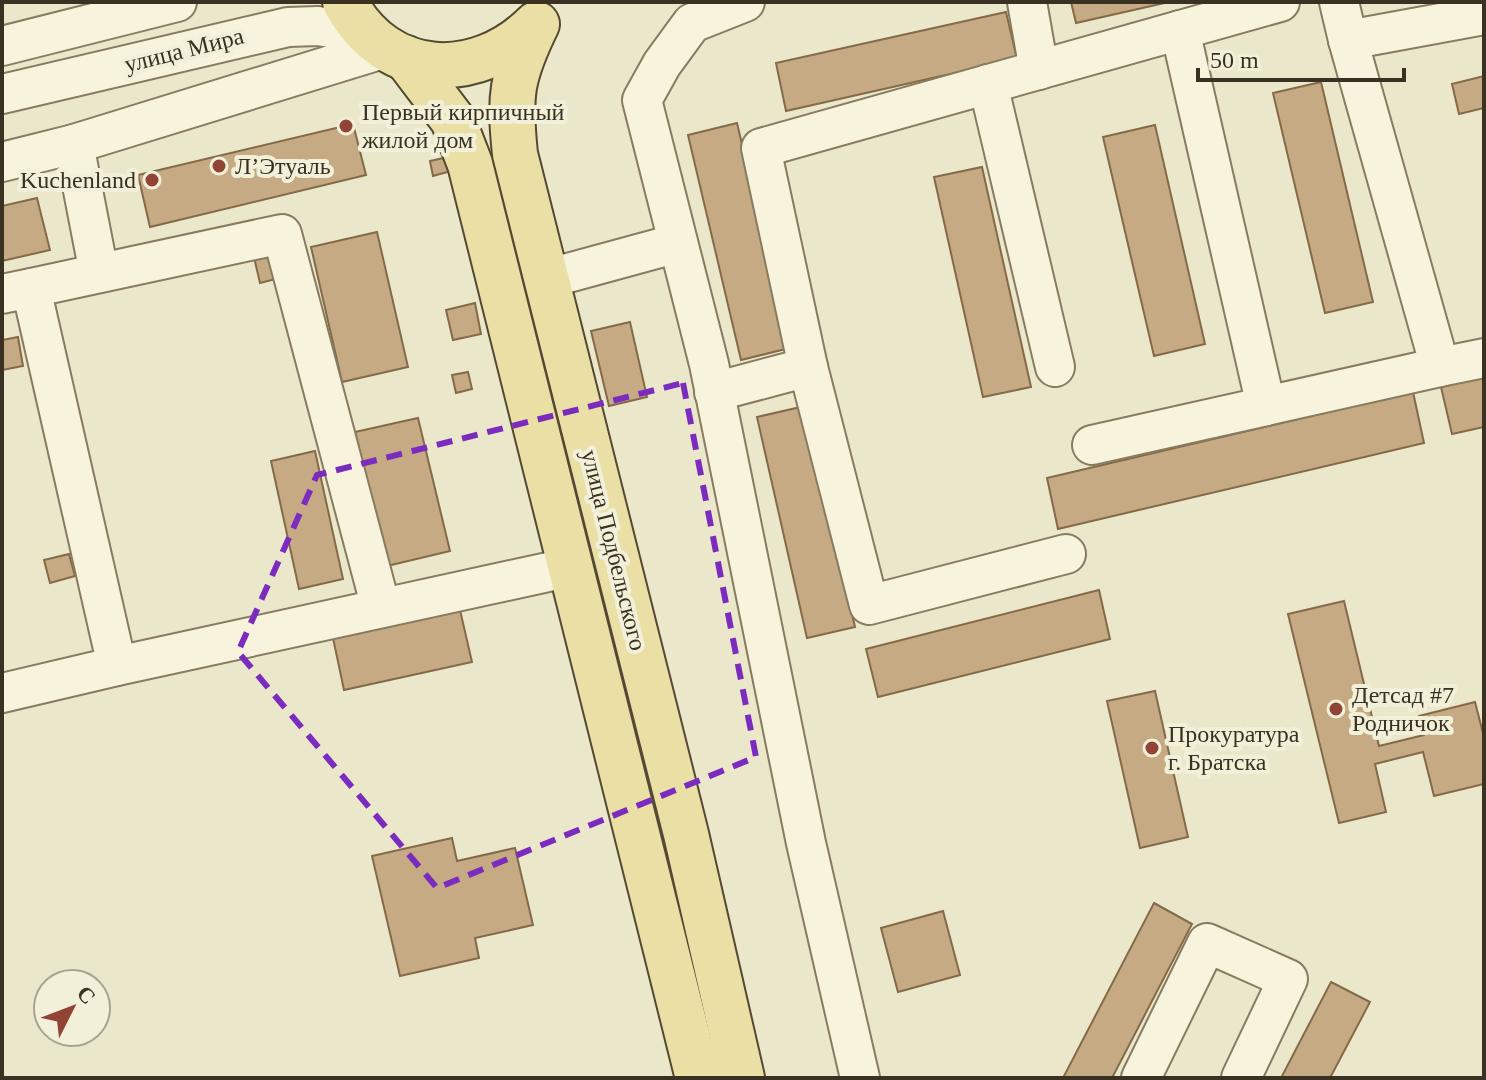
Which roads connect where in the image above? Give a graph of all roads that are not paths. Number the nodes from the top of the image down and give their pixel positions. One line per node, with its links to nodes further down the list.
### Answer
1 (177, 2): 11 (street, улица Мира)
2 (745, 2): 17 (street)
3 (1027, 2): 12 (street)
4 (1280, 2): 8 (street)
5 (1339, 2): 10 (street)
6 (544, 13): 9 (main road); 19 (main road, улица Подбельского)
7 (1484, 15): 10 (street)
8 (1180, 30): 12 (street); 26 (street)
9 (376, 36): 14 (street, улица Мира); 15 (street); 29 (main road, улица Подбельского)
10 (1348, 40): 24 (street)
11 (2, 46)
12 (1039, 70): 13 (street)
13 (988, 84): 22 (street); 23 (street)
14 (2, 94)
15 (74, 144): 16 (street); 18 (street)
16 (2, 162)
17 (678, 243): 19 (street); 25 (street)
18 (99, 273): 20 (street); 30 (street)
19 (546, 279): 34 (main road, улица Подбельского)
20 (16, 291): 31 (street)
21 (1484, 358): 24 (street)
22 (808, 367): 25 (street); 28 (street)
23 (1055, 367)
24 (1440, 367): 26 (street)
25 (714, 392): 35 (street)
26 (1266, 406): 27 (street)
27 (1092, 445)
28 (1066, 554)
29 (571, 567): 30 (street); 33 (main road, улица Подбельского)
30 (381, 608): 31 (street)
31 (117, 666): 32 (street)
32 (2, 693)
33 (698, 1078)
34 (742, 1078)
35 (860, 1078)
36 (1141, 1078): 37 (street)
37 (1241, 1078)

